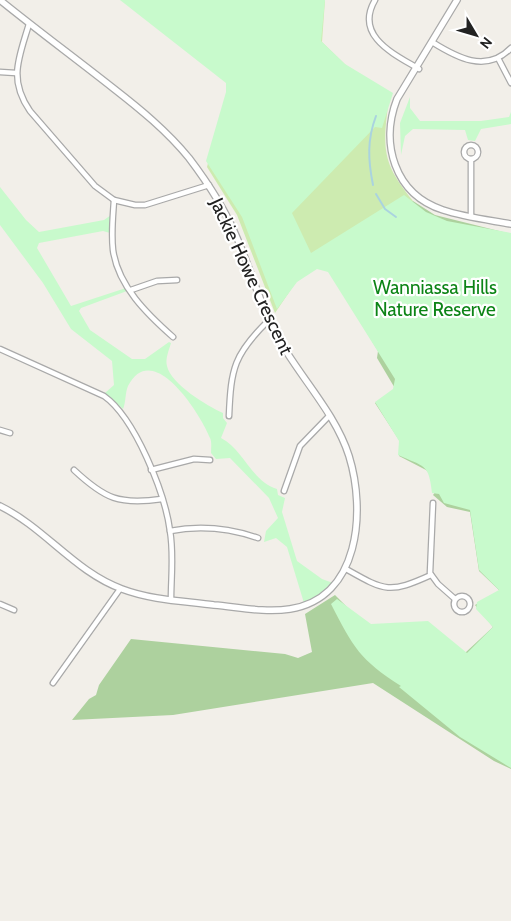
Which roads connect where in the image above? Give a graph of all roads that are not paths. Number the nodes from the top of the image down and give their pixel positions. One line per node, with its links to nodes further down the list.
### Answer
1 (0, 0): 4 (street, Jackie Howe Crescent)
2 (375, 0): 8 (street)
3 (458, 0): 5 (street)
4 (29, 24): 10 (street); 13 (street, Jackie Howe Crescent)
5 (433, 43): 7 (street); 8 (street)
6 (511, 48): 7 (street)
7 (498, 58): 11 (street)
8 (418, 68): 15 (street)
9 (0, 72): 10 (street)
10 (16, 73): 14 (street)
11 (511, 83)
12 (471, 159): 15 (street)
13 (209, 185): 14 (street); 19 (street, Jackie Howe Crescent)
14 (114, 200): 18 (street)
15 (470, 216): 16 (street)
16 (511, 224)
17 (177, 280): 18 (street)
18 (131, 290): 20 (street)
19 (269, 320): 22 (street); 23 (street, Jackie Howe Crescent)
20 (173, 337)
21 (0, 349): 28 (street)
22 (229, 416)
23 (330, 416): 29 (street); 35 (street, Jackie Howe Crescent)
24 (0, 430): 25 (street)
25 (10, 433)
26 (210, 460): 28 (street)
27 (74, 470): 30 (street)
28 (150, 470): 30 (street)
29 (284, 491)
30 (162, 498): 33 (street)
31 (433, 504): 36 (street)
32 (0, 506): 37 (street, Jackie Howe Crescent)
33 (170, 531): 34 (street); 39 (street)
34 (258, 538)
35 (346, 569): 36 (street); 39 (street, Jackie Howe Crescent)
36 (431, 575): 38 (street)
37 (120, 589): 39 (street, Jackie Howe Crescent); 42 (street)
38 (455, 599)
39 (170, 600)
40 (0, 604): 41 (street)
41 (14, 610)
42 (53, 683)

